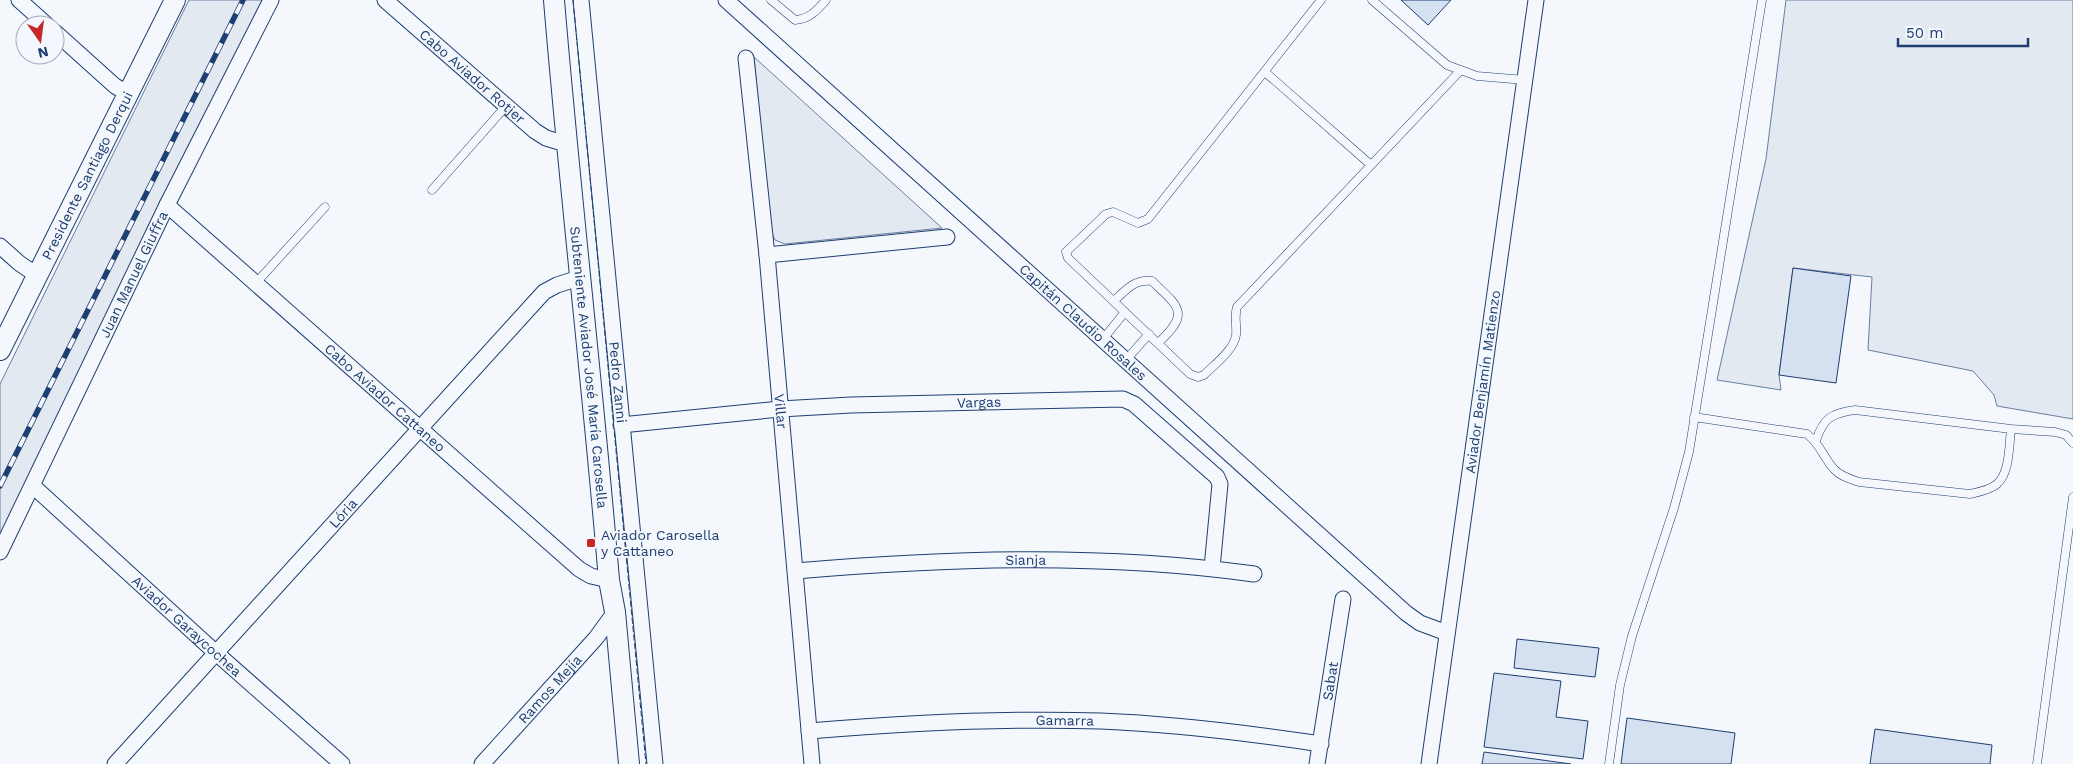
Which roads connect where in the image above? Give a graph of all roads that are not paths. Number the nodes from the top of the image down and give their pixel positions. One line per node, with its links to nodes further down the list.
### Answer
1 (19, 0): 14 (street)
2 (175, 0): 20 (street, Presidente Santiago Derqui)
3 (271, 0): 25 (street, Juan Manuel Giuffra)
4 (385, 0): 21 (street, Cabo Aviador Rotjer)
5 (554, 0): 22 (street, Subteniente Aviador José María Carosella)
6 (581, 0): 42 (street, Pedro Zanni)
7 (726, 0): 36 (street, Capitán Claudio Rosales)
8 (771, 0): 9 (lane)
9 (826, 0)
10 (1321, 0): 18 (lane)
11 (1372, 0): 17 (lane)
12 (1536, 0): 19 (street, Aviador Benjamín Matienzo)
13 (1762, 0): 41 (lane)
14 (36, 15)
15 (65, 41): 20 (street)
16 (746, 58): 29 (street, Villar)
17 (1460, 71): 19 (lane); 23 (lane)
18 (1264, 72): 23 (lane); 33 (lane)
19 (1525, 80): 56 (street, Aviador Benjamín Matienzo)
20 (129, 94): 30 (street, Presidente Santiago Derqui)
21 (506, 106): 22 (street, Cabo Aviador Rotjer); 24 (lane)
22 (566, 144): 31 (street, Subteniente Aviador José María Carosella)
23 (1371, 165): 37 (lane)
24 (432, 190)
25 (167, 205): 32 (street, Cabo Aviador Cattaneo); 47 (street, Juan Manuel Giuffra)
26 (325, 207): 32 (lane)
27 (947, 237): 29 (street)
28 (0, 246): 30 (street)
29 (767, 255): 40 (street, Villar)
30 (38, 276): 38 (street, Presidente Santiago Derqui)
31 (582, 277): 43 (street, Lória); 53 (street, Subteniente Aviador José María Carosella)
32 (256, 282): 43 (street, Cabo Aviador Cattaneo)
33 (1114, 302): 34 (lane); 37 (lane)
34 (1125, 312): 35 (lane); 36 (lane)
35 (1149, 334): 37 (lane); 39 (lane)
36 (1103, 339): 39 (street, Capitán Claudio Rosales)
37 (1158, 343)
38 (0, 350)
39 (1126, 360): 56 (street, Capitán Claudio Rosales)
40 (780, 409): 42 (street, Vargas); 50 (street, Vargas); 51 (street, Villar)
41 (1694, 417): 45 (lane); 68 (lane)
42 (621, 425): 64 (street, Pedro Zanni)
43 (420, 429): 53 (street, Cabo Aviador Cattaneo); 57 (street, Lória)
44 (2011, 430): 45 (lane); 45 (lane); 46 (lane)
45 (1816, 441)
46 (2073, 443)
47 (33, 486): 49 (street, Juan Manuel Giuffra); 57 (street, Aviador Garaycochea)
48 (2073, 497): 69 (lane)
49 (0, 552)
50 (1212, 568): 51 (street, Sianja); 52 (street, Sianja)
51 (796, 571): 58 (street, Villar)
52 (1254, 574)
53 (609, 580): 55 (street, Subteniente Aviador José María Carosella)
54 (1343, 599): 59 (street, Sabat)
55 (615, 612): 62 (street, Ramos Mejía); 63 (street, Subteniente Aviador José María Carosella)
56 (1447, 633): 67 (street, Aviador Benjamín Matienzo)
57 (215, 652): 60 (street, Lória); 61 (street, Aviador Garaycochea)
58 (809, 731): 59 (street, Gamarra); 65 (street, Villar)
59 (1321, 744): 66 (street, Sabat)
60 (115, 764)
61 (342, 764)
62 (482, 764)
63 (629, 764)
64 (655, 764)
65 (812, 764)
66 (1318, 764)
67 (1429, 764)
68 (1609, 764)
69 (2036, 764)

